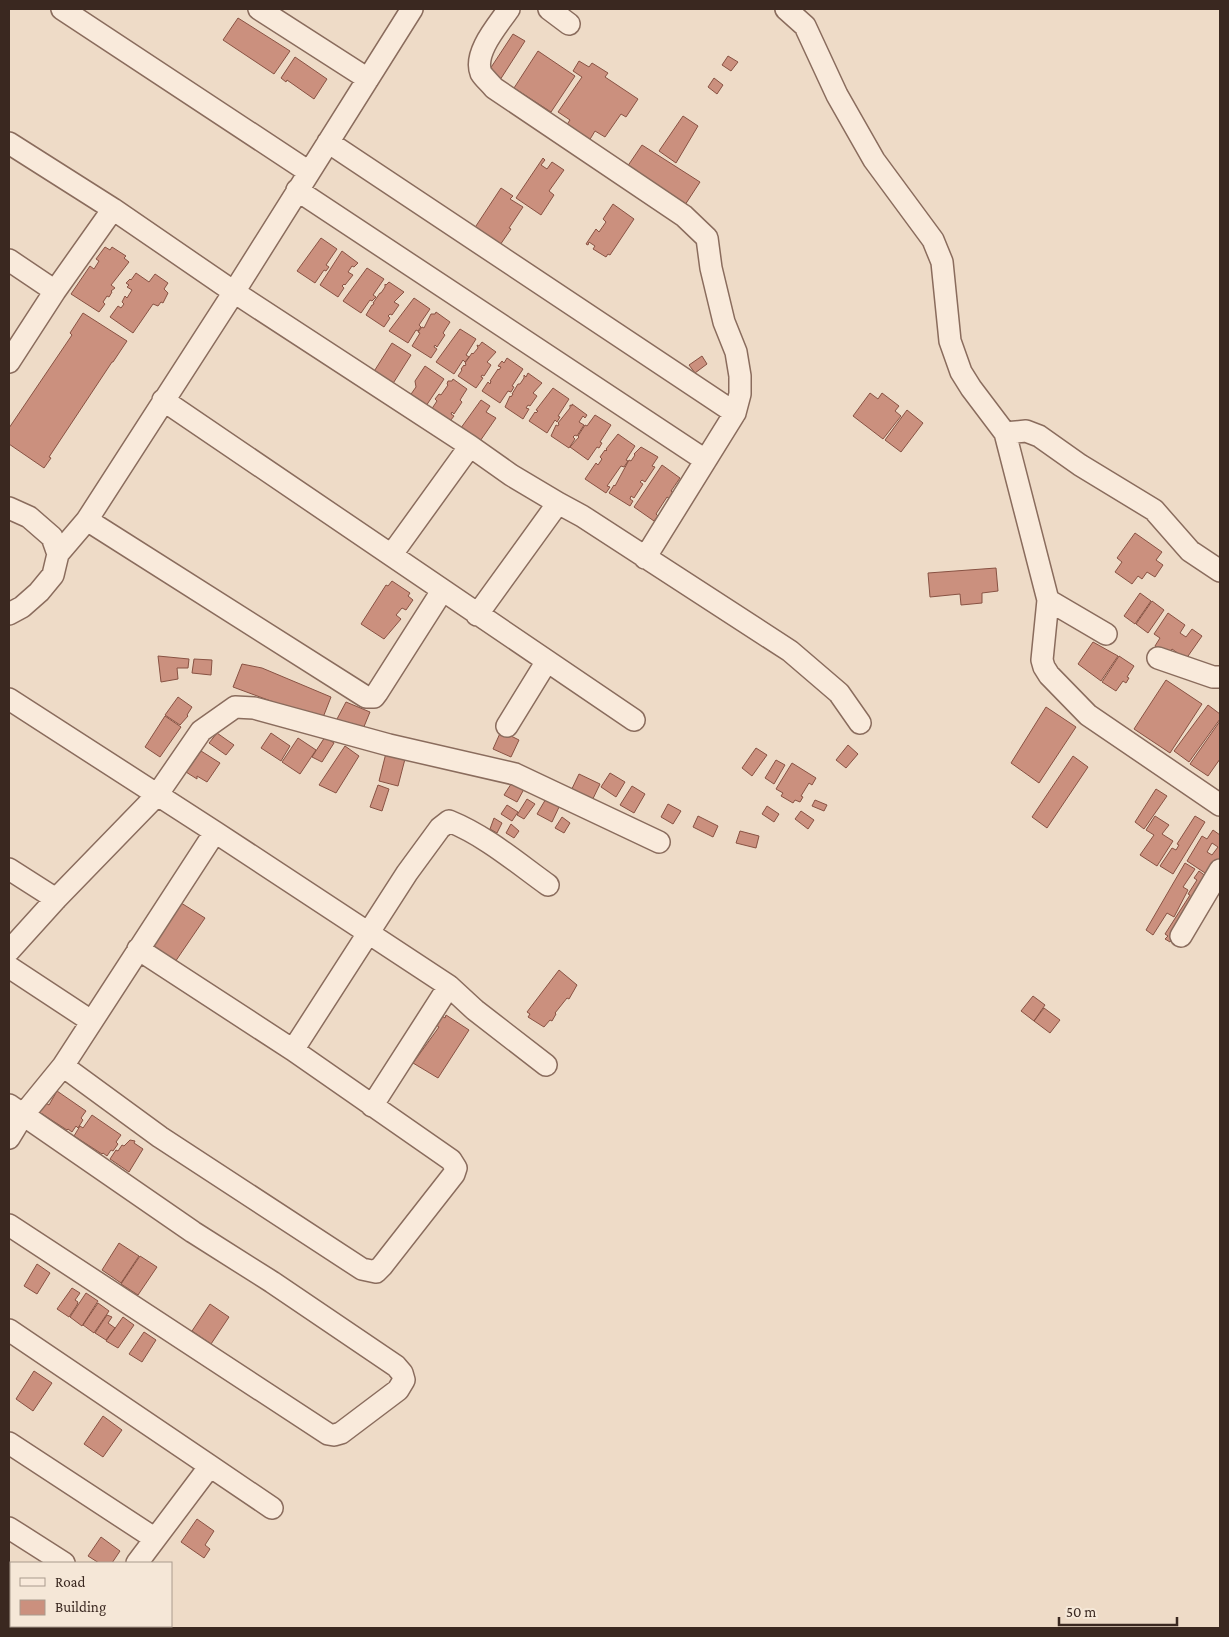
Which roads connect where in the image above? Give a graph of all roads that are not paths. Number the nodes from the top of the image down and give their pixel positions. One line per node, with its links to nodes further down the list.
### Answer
1 (62, 9): 11 (street)
2 (259, 9): 8 (street)
3 (412, 9): 8 (street)
4 (509, 9): 19 (street)
5 (549, 9): 7 (street)
6 (786, 9): 20 (street)
7 (569, 24)
8 (368, 79): 9 (street)
9 (328, 142): 11 (street); 19 (street)
10 (9, 143): 13 (street)
11 (309, 172): 12 (street)
12 (297, 190): 16 (street); 22 (street)
13 (113, 209): 15 (street); 16 (street)
14 (9, 260): 15 (street)
15 (55, 291): 17 (street)
16 (234, 292): 18 (street); 21 (street)
17 (9, 362)
18 (163, 400): 25 (street); 27 (street)
19 (735, 413): 22 (street)
20 (1005, 433): 29 (street); 31 (street)
21 (470, 446): 23 (street); 27 (street)
22 (705, 460): 28 (street)
23 (558, 503): 28 (street); 33 (street)
24 (9, 508): 26 (street)
25 (87, 520): 26 (street); 30 (street)
26 (58, 554): 32 (street)
27 (392, 554): 30 (street)
28 (645, 558): 40 (street)
29 (1220, 571)
30 (442, 591): 33 (street)
31 (1048, 600): 34 (street); 43 (street)
32 (9, 614)
33 (477, 615): 36 (street)
34 (1106, 634)
35 (1158, 658): 37 (street)
36 (547, 661): 39 (street); 41 (street)
37 (1220, 677)
38 (9, 699): 42 (street)
39 (634, 720)
40 (860, 723)
41 (507, 726)
42 (157, 794): 44 (street); 45 (street); 49 (street)
43 (1220, 805)
44 (215, 832): 50 (street); 52 (street)
45 (659, 842)
46 (9, 869): 49 (street)
47 (1220, 870): 51 (street)
48 (548, 885): 50 (street)
49 (56, 899): 53 (street)
50 (368, 933): 55 (street); 57 (street)
51 (1181, 936)
52 (138, 950): 56 (street); 57 (street)
53 (9, 951)
54 (9, 967): 56 (street)
55 (449, 986): 58 (street); 60 (street)
56 (92, 1021): 59 (street)
57 (293, 1050): 60 (street)
58 (546, 1065)
59 (63, 1066): 60 (street); 61 (street)
60 (372, 1106)
61 (16, 1110): 62 (street); 63 (street)
62 (9, 1138)
63 (9, 1225)
64 (9, 1330): 66 (street)
65 (9, 1443): 69 (street)
66 (210, 1466): 67 (street); 69 (street)
67 (272, 1508)
68 (9, 1528): 70 (street)
69 (154, 1538): 71 (street)
70 (62, 1562)
71 (138, 1562)

